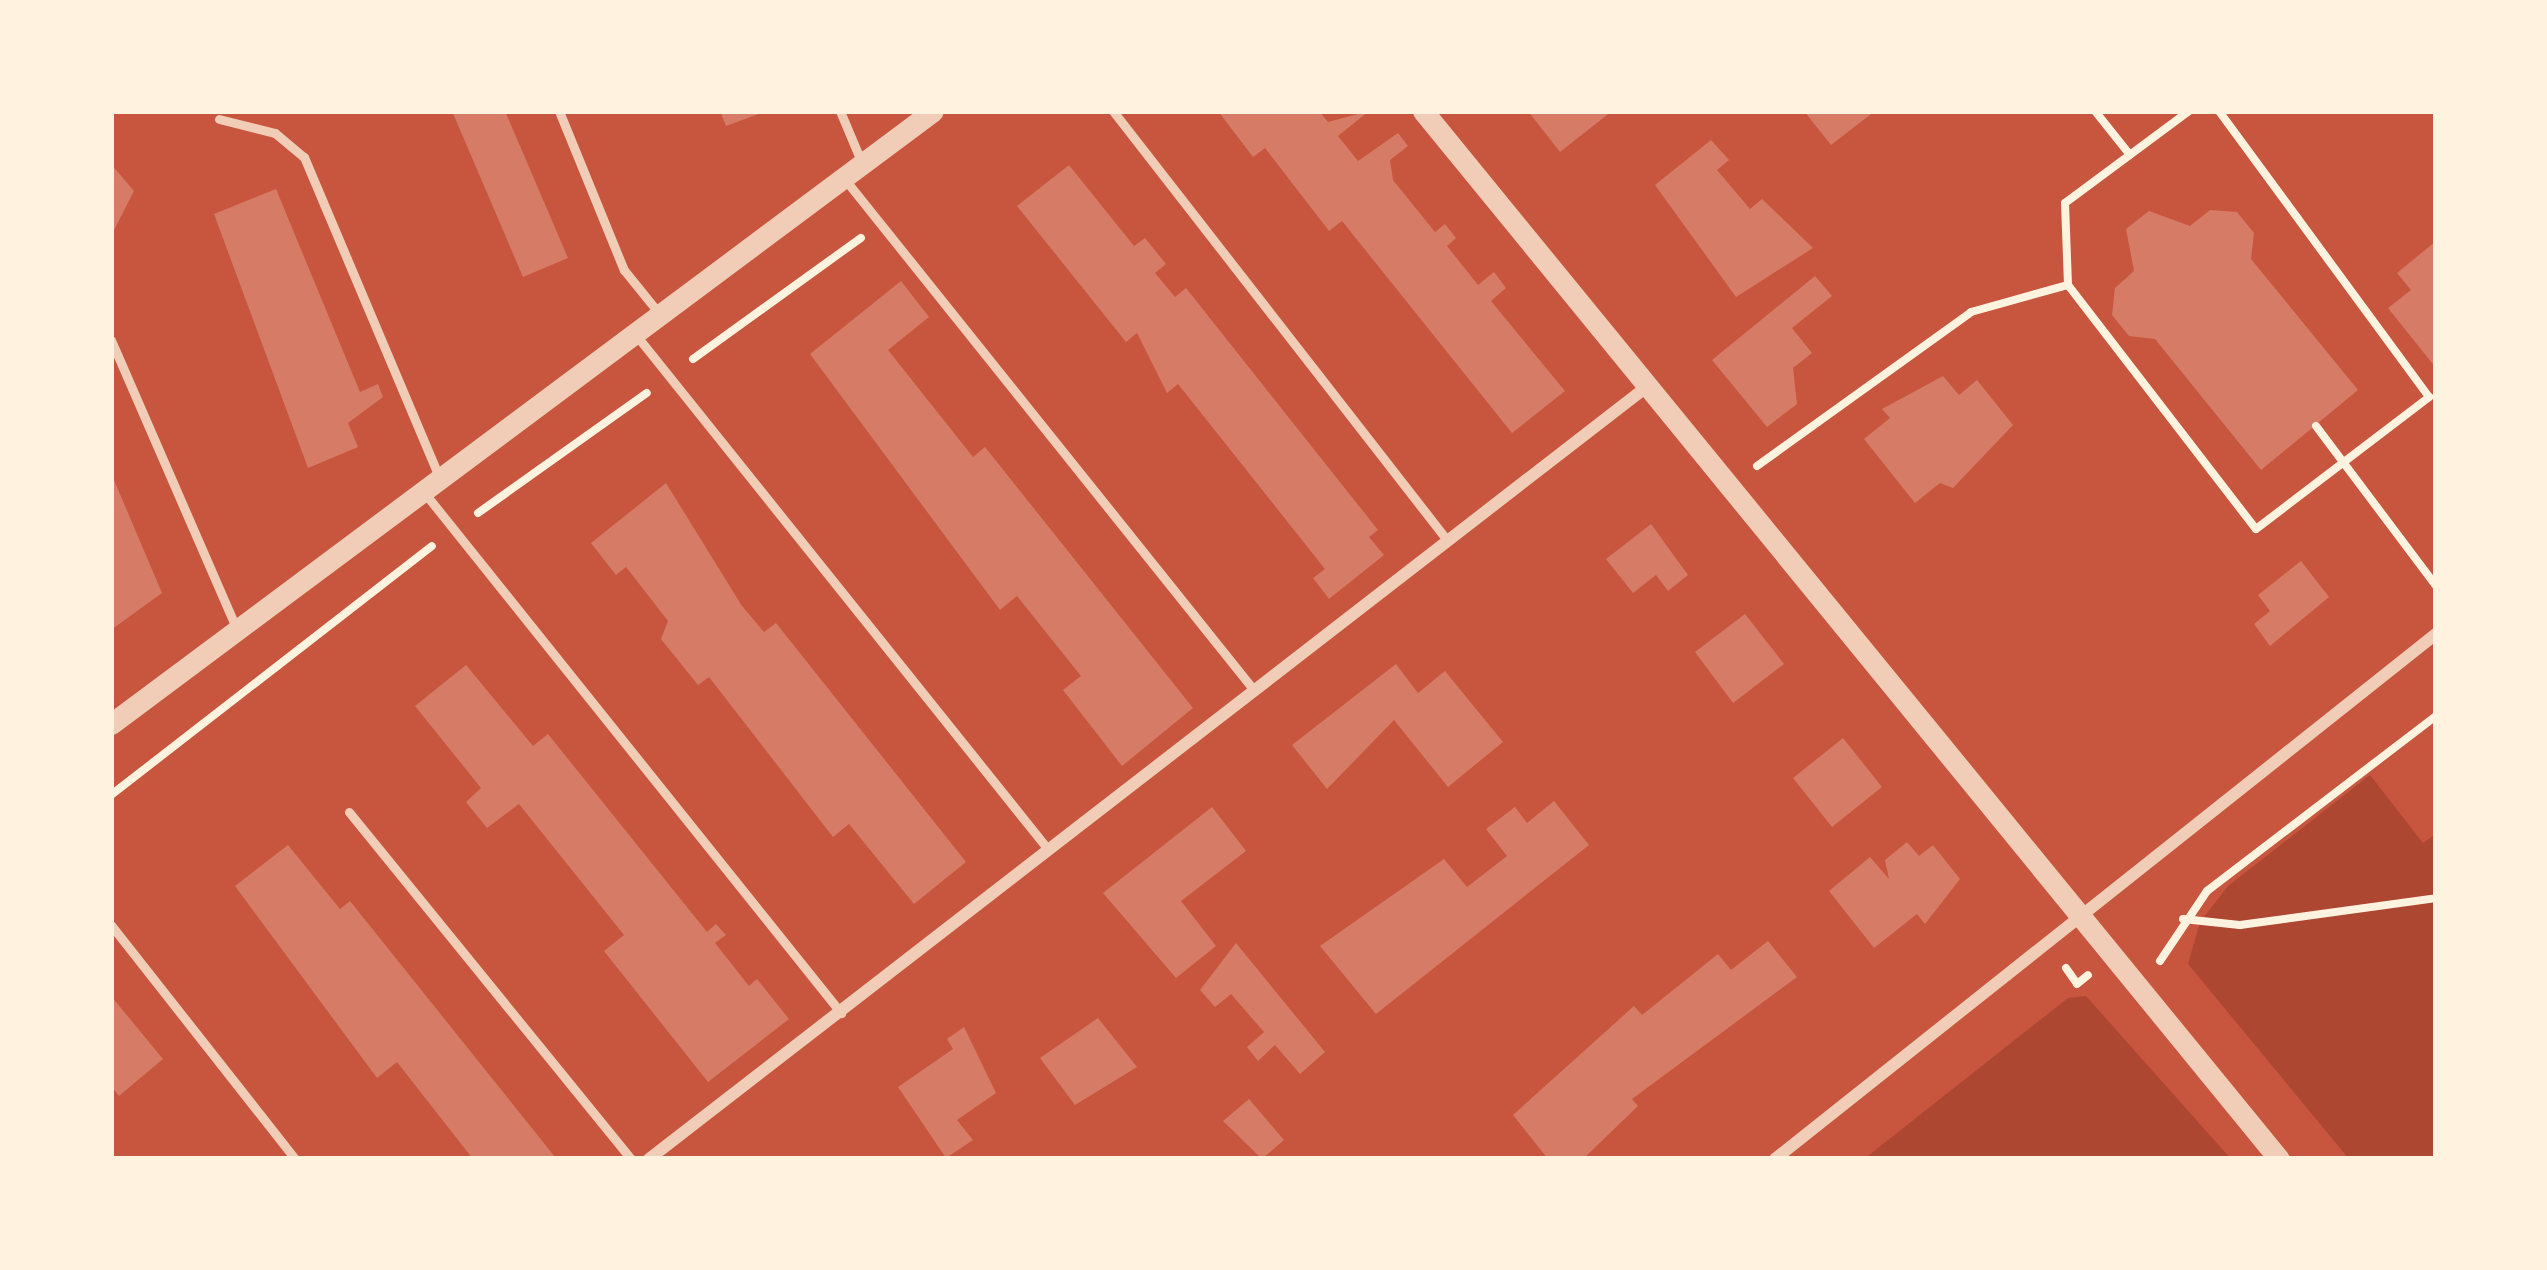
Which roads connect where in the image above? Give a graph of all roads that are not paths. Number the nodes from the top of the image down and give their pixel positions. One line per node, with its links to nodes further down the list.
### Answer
1 (559, 111): 8 (lane)
2 (840, 111): 7 (lane)
3 (933, 111): 7 (street)
4 (1113, 111): 13 (lane)
5 (1423, 111): 11 (street)
6 (219, 119): 12 (lane)
7 (853, 170): 8 (street); 16 (lane)
8 (658, 312): 9 (street)
9 (633, 330): 12 (street); 19 (lane)
10 (111, 340): 14 (lane)
11 (1650, 385): 13 (street); 20 (street)
12 (428, 480): 14 (street); 22 (lane)
13 (1447, 540): 16 (street)
14 (237, 628): 17 (street)
15 (2436, 634): 20 (street)
16 (1253, 689): 19 (street)
17 (111, 724)
18 (349, 812): 24 (lane)
19 (1048, 848): 22 (street)
20 (2080, 917): 26 (street); 27 (street)
21 (111, 925): 23 (lane)
22 (841, 1013): 25 (street)
23 (296, 1159)
24 (632, 1159)
25 (649, 1159)
26 (1775, 1159)
27 (2279, 1159)

